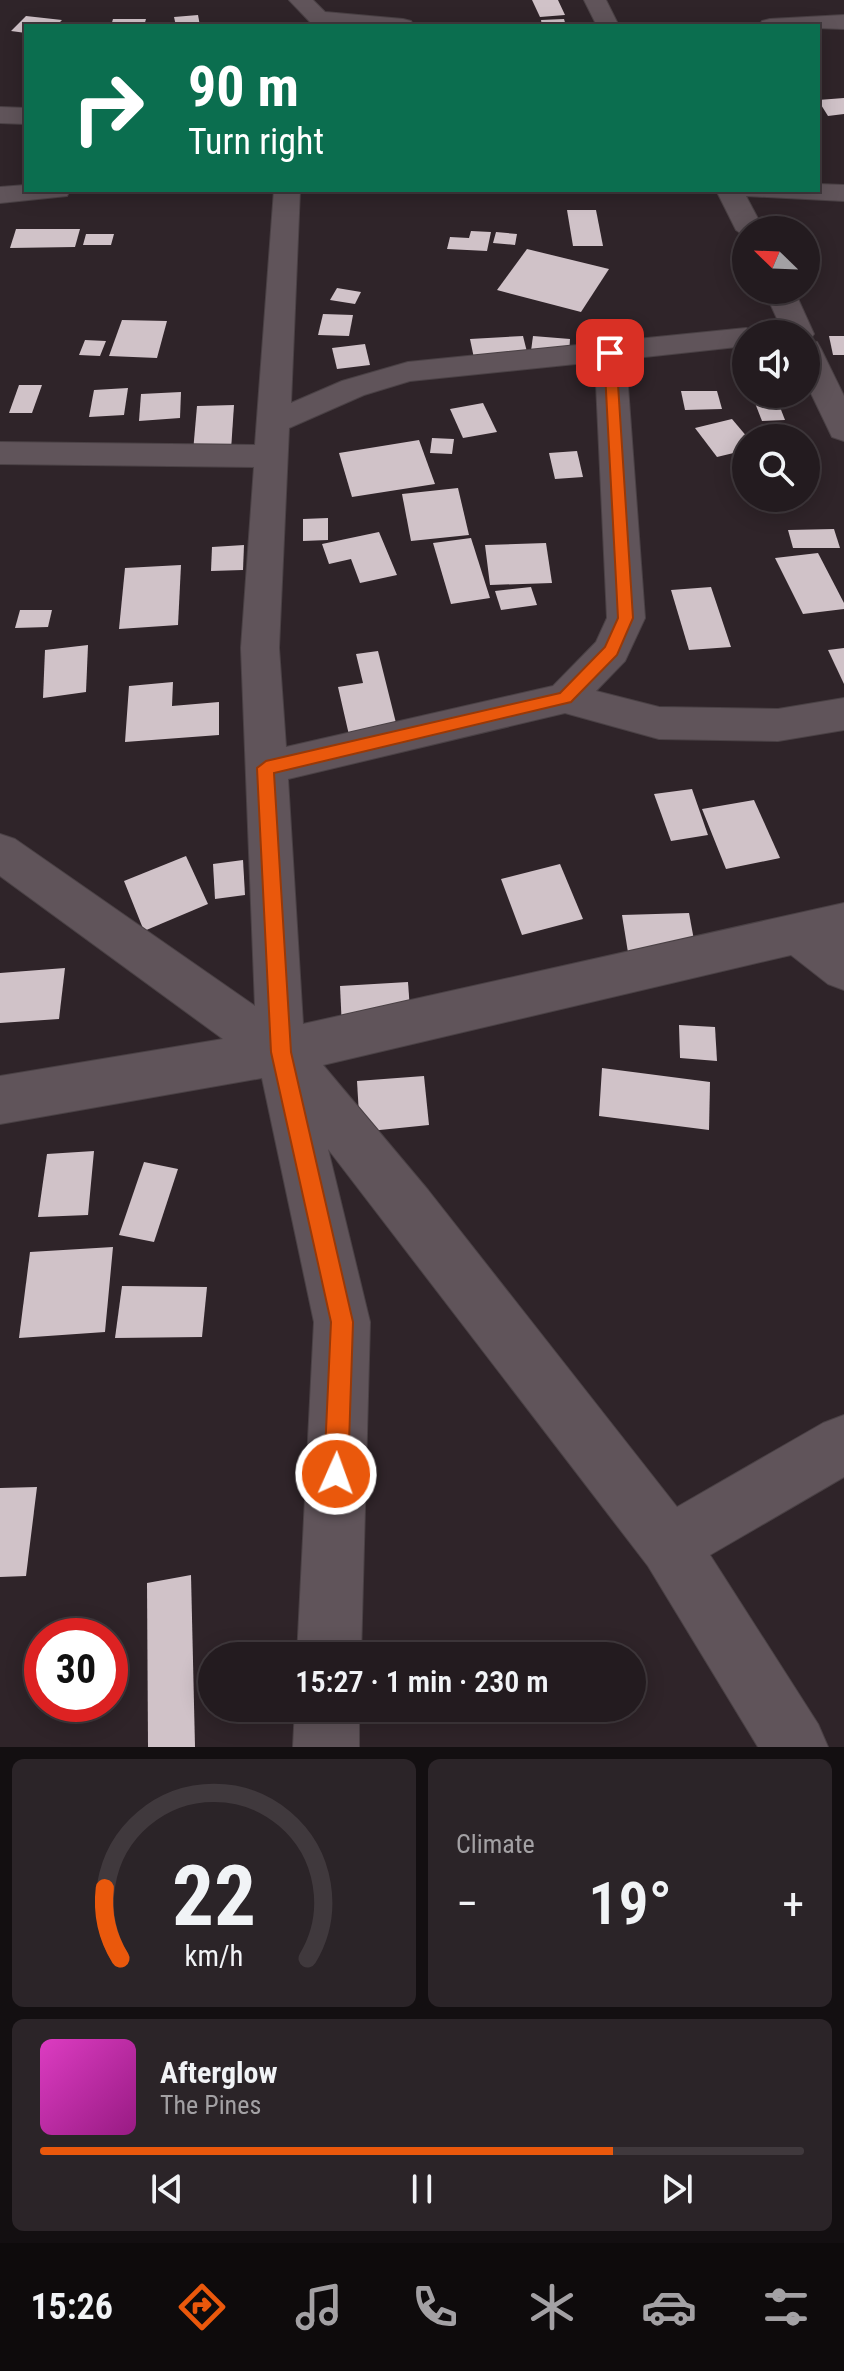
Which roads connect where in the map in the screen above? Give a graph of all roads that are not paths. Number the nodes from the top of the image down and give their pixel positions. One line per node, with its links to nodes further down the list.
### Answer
1 (300, 0): 5 (street)
2 (595, 0): 6 (street)
3 (830, 0): 4 (street)
4 (844, 22): 7 (street)
5 (374, 24)
6 (607, 24)
7 (807, 24)
8 (0, 115): 9 (street)
9 (24, 116)
10 (34, 192): 15 (street)
11 (287, 192): 21 (street)
12 (730, 192): 16 (street)
13 (814, 192): 14 (street)
14 (844, 193)
15 (0, 195)
16 (743, 216)
17 (732, 339): 18 (street)
18 (610, 353): 21 (street); 23 (street)
19 (820, 385): 20 (street)
20 (844, 430)
21 (272, 440): 22 (street); 25 (street)
22 (0, 453)
23 (565, 698): 24 (street); 25 (street)
24 (844, 714)
25 (266, 768): 30 (street)
26 (0, 852): 30 (street)
27 (844, 923): 28 (street)
28 (797, 933): 29 (street); 30 (street)
29 (844, 969)
30 (281, 1052): 31 (street); 33 (street); 34 (street)
31 (0, 1100)
32 (844, 1444): 33 (street)
33 (669, 1545): 37 (street)
34 (330, 1642)
35 (327, 1722): 36 (street)
36 (326, 1747)
37 (795, 1747)

